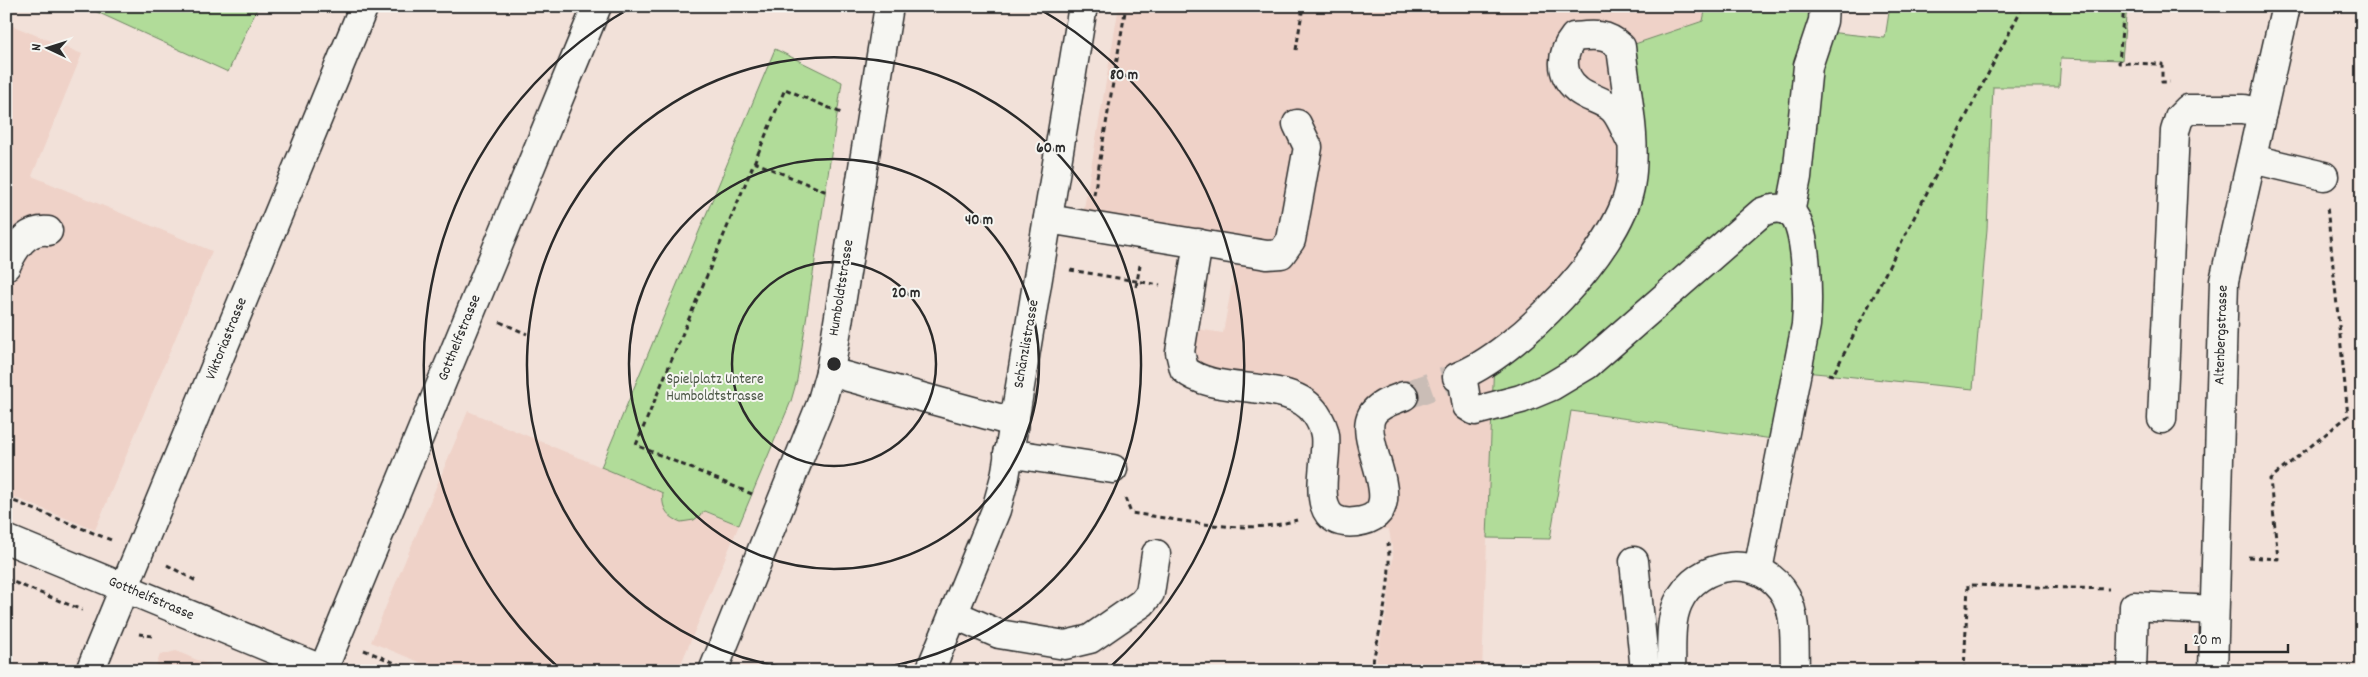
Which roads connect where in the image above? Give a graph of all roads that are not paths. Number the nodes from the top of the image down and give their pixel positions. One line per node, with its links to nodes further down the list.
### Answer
1 (364, 6): 27 (street, Viktoriastrasse)
2 (597, 6): 30 (street, Gotthelfstrasse)
3 (889, 6): 17 (street, Humboldtstrasse)
4 (1083, 6): 13 (street, Schänzlistrasse)
5 (1824, 6): 12 (street)
6 (2286, 6): 7 (street, Altenbergstrasse)
7 (2262, 113): 10 (street, Altenbergstrasse); 19 (street)
8 (1297, 124): 15 (street)
9 (1631, 141): 12 (street)
10 (2252, 159): 11 (street); 28 (street, Altenbergstrasse)
11 (2324, 176)
12 (1790, 213): 26 (street)
13 (1048, 219): 15 (street); 20 (street, Schänzlistrasse)
14 (48, 231): 16 (street)
15 (1198, 243): 18 (street)
16 (6, 266)
17 (830, 372): 20 (street); 32 (street, Humboldtstrasse)
18 (1404, 396)
19 (2162, 419)
20 (1013, 422): 21 (street, Schänzlistrasse)
21 (1008, 453): 22 (street); 29 (street, Schänzlistrasse)
22 (1113, 469)
23 (6, 539): 27 (street, Gotthelfstrasse)
24 (1156, 554): 29 (street)
25 (1634, 561): 34 (street)
26 (1758, 570): 35 (street); 36 (street)
27 (124, 588): 30 (street, Gotthelfstrasse); 31 (street, Viktoriastrasse)
28 (2214, 610): 37 (street); 38 (street, Altenbergstrasse)
29 (953, 614): 33 (street, Schänzlistrasse)
30 (324, 670)
31 (90, 671)
32 (713, 671)
33 (930, 671)
34 (1645, 671)
35 (1671, 671)
36 (1795, 671)
37 (2132, 671)
38 (2213, 671)

